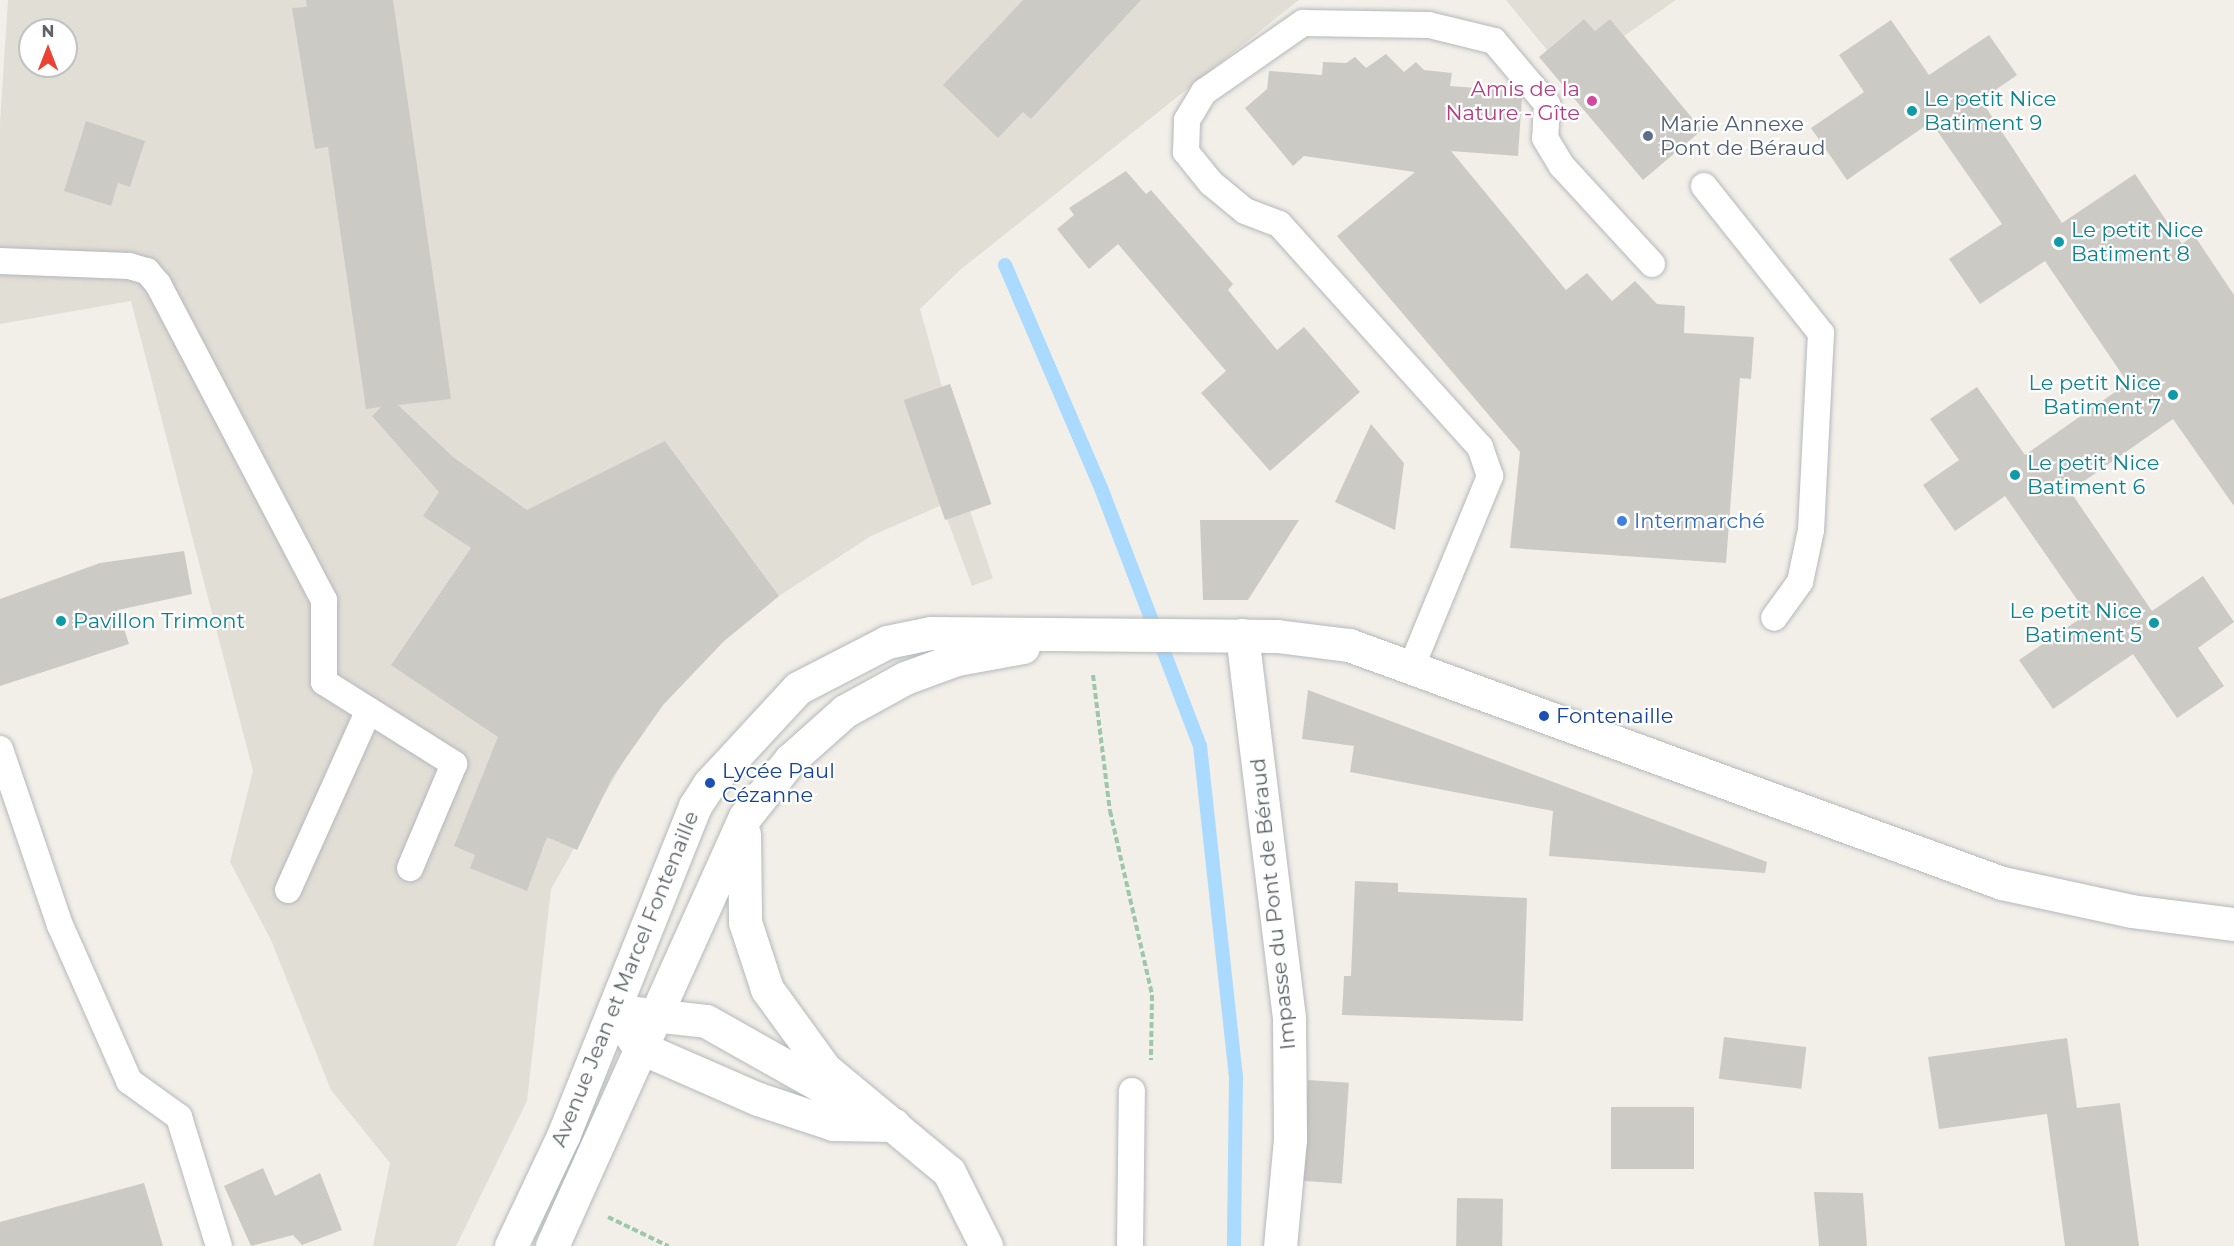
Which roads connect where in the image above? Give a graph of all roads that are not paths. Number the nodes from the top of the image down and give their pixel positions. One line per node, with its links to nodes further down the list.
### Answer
1 (1704, 186): 4 (lane)
2 (0, 261): 8 (lane)
3 (1652, 264): 7 (lane)
4 (1774, 618)
5 (1093, 635): 6 (main road, Avenue Jean et Marcel Fontenaille); 10 (main road, Avenue Jean et Marcel Fontenaille); 16 (main road, Avenue Jean et Marcel Fontenaille)
6 (1233, 635): 7 (main road, Avenue Jean et Marcel Fontenaille); 26 (main road, Impasse du Pont de Béraud)
7 (1412, 668): 11 (main road, Avenue Jean et Marcel Fontenaille)
8 (369, 710): 12 (lane); 13 (lane)
9 (0, 749): 21 (lane)
10 (745, 817): 17 (main road, Avenue Jean et Marcel Fontenaille); 20 (main road)
11 (1911, 850): 14 (main road, Avenue Jean et Marcel Fontenaille); 15 (main road, Avenue Jean et Marcel Fontenaille)
12 (410, 868)
13 (288, 890)
14 (2234, 905)
15 (2234, 924)
16 (614, 1011): 17 (main road); 18 (main road); 22 (main road, Avenue Jean et Marcel Fontenaille)
17 (654, 1016): 18 (main road, Avenue Jean et Marcel Fontenaille); 20 (main road)
18 (639, 1047): 20 (main road); 23 (main road, Avenue Jean et Marcel Fontenaille)
19 (1132, 1091): 25 (lane)
20 (894, 1125): 24 (main road)
21 (219, 1246)
22 (511, 1246)
23 (552, 1246)
24 (986, 1246)
25 (1130, 1246)
26 (1280, 1246)

